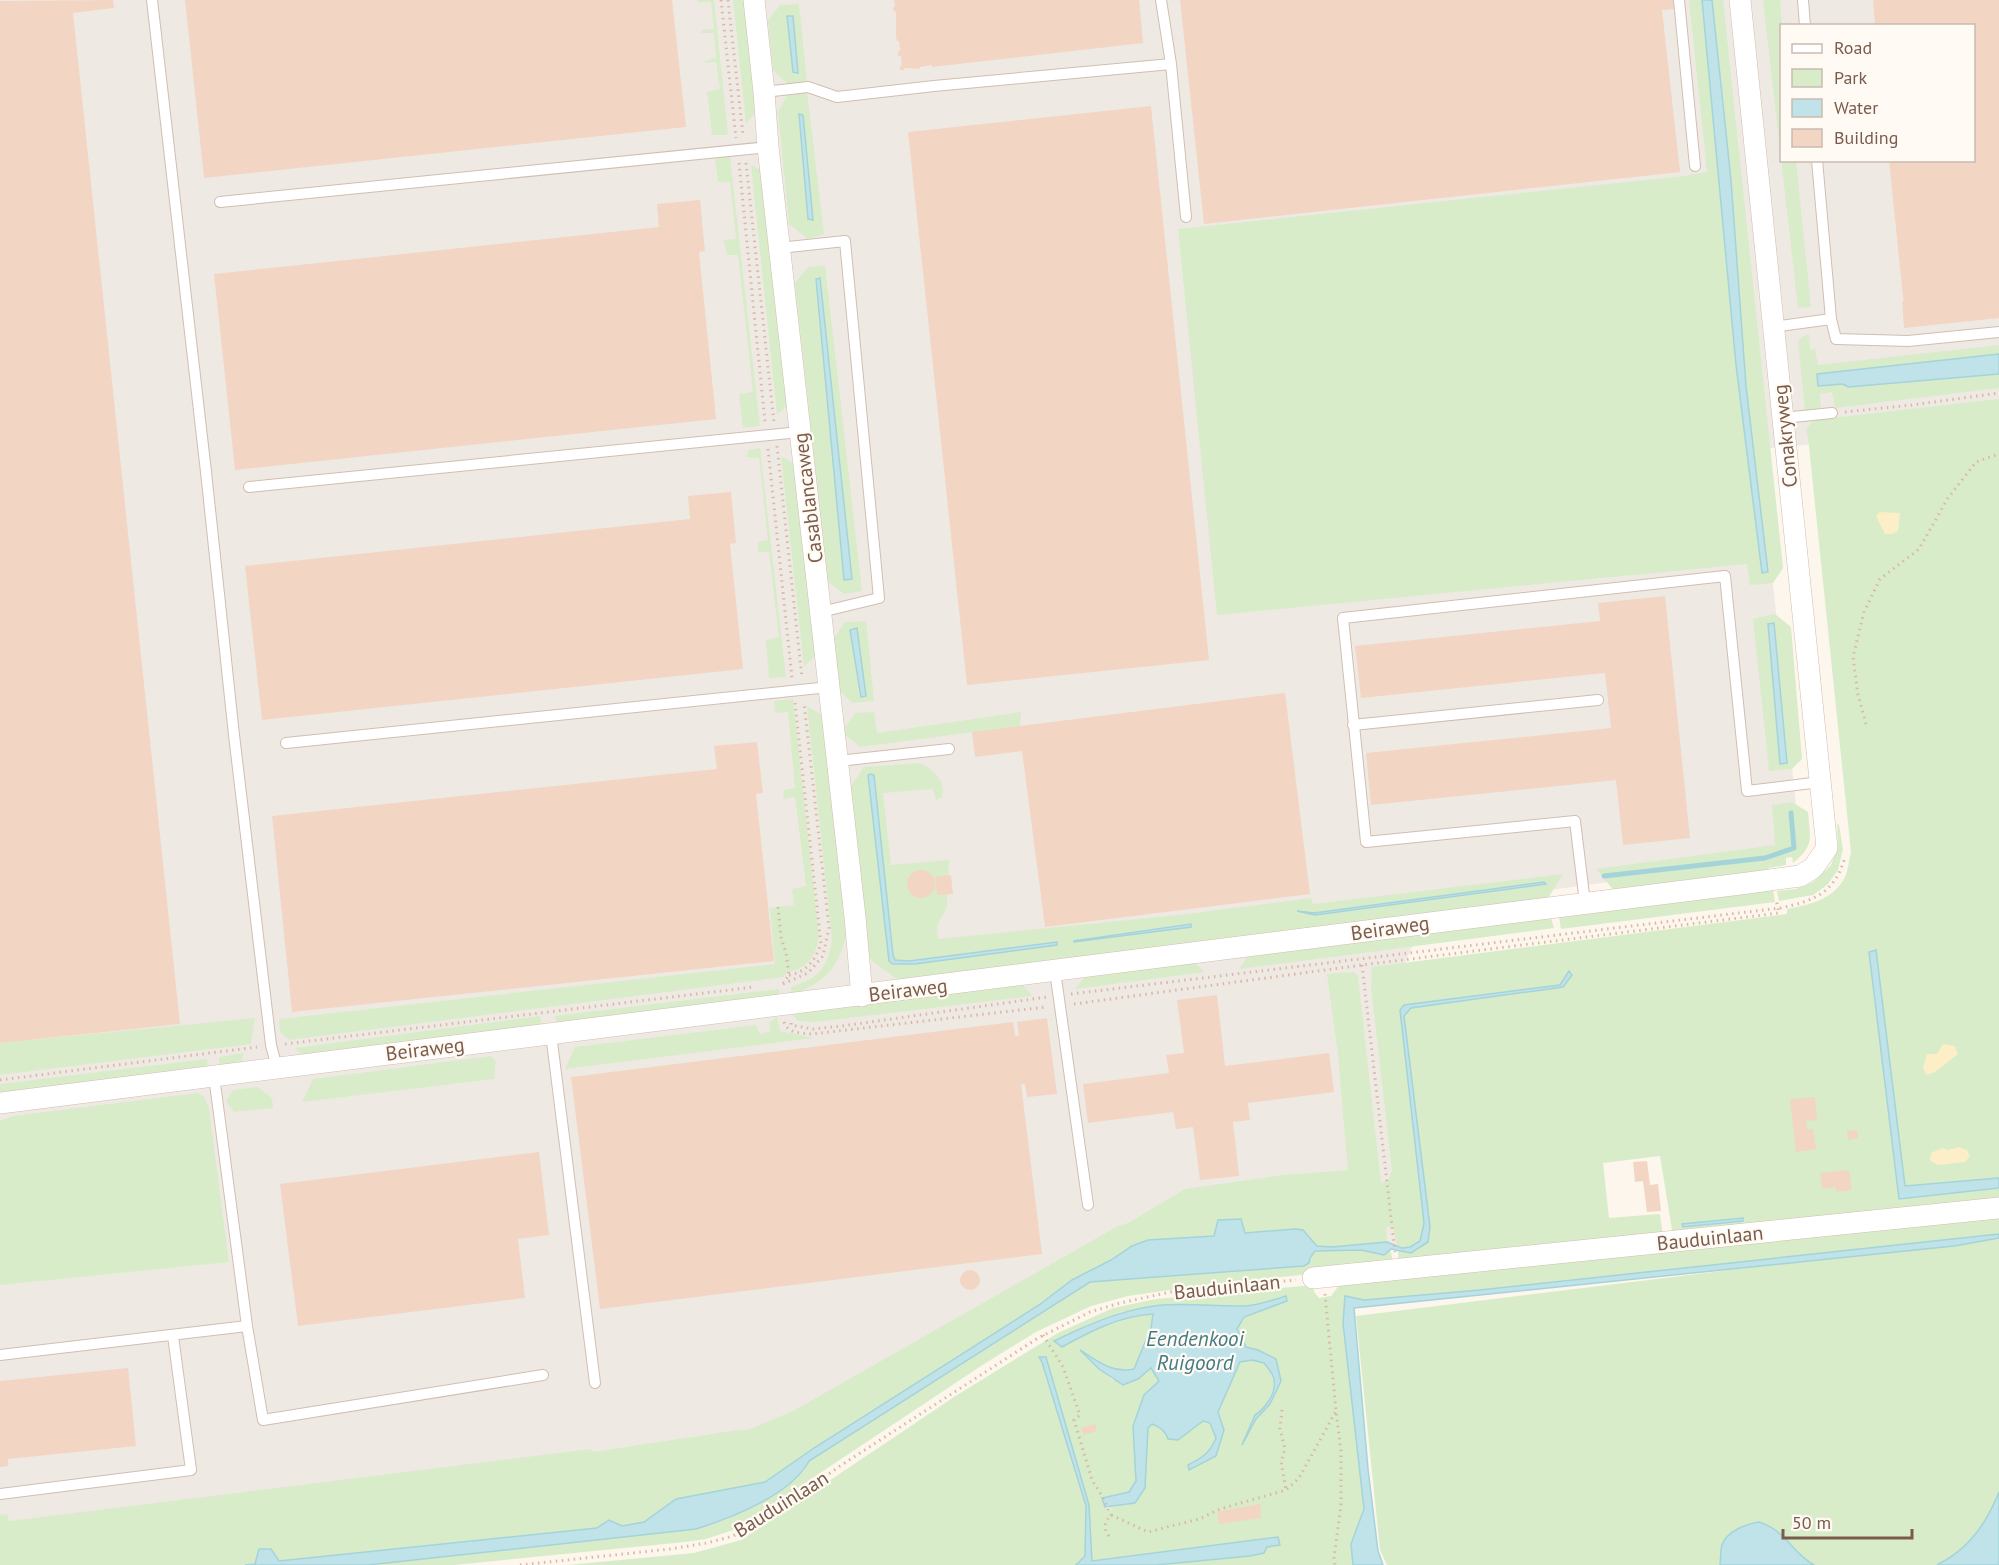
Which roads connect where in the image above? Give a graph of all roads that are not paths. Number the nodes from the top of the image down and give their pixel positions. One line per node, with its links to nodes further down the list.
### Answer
1 (152, 0): 36 (lane)
2 (754, 0): 9 (street, Casablancaweg)
3 (1161, 0): 8 (lane)
4 (1679, 0): 12 (lane)
5 (1740, 0): 17 (street, Conakryweg)
6 (1803, 0): 7 (lane)
7 (1805, 24)
8 (1171, 64): 9 (lane); 14 (lane)
9 (764, 92): 10 (street, Casablancaweg)
10 (768, 147): 13 (lane); 15 (street, Casablancaweg)
11 (1817, 162): 16 (lane)
12 (1695, 166)
13 (220, 202)
14 (1186, 217)
15 (779, 248): 21 (street, Casablancaweg); 23 (lane)
16 (1831, 319): 17 (lane); 18 (lane)
17 (1773, 327): 20 (street, Conakryweg)
18 (1999, 332)
19 (1832, 413): 20 (lane)
20 (1783, 418): 30 (street, Conakryweg)
21 (800, 432): 22 (lane); 23 (street, Casablancaweg)
22 (249, 487)
23 (821, 612): 24 (street, Casablancaweg)
24 (829, 687): 27 (lane); 29 (street, Casablancaweg)
25 (1598, 700): 26 (lane)
26 (1353, 725): 30 (lane); 32 (lane)
27 (286, 743)
28 (949, 749): 29 (lane)
29 (838, 761): 34 (street, Casablancaweg)
30 (1820, 782): 31 (street, Conakryweg)
31 (1813, 868): 32 (street, Beiraweg)
32 (1585, 903): 33 (street, Beiraweg)
33 (1055, 971): 34 (street, Beiraweg); 39 (lane)
34 (862, 996): 35 (street, Beiraweg)
35 (551, 1034): 36 (street, Beiraweg); 46 (lane)
36 (277, 1068): 37 (street, Beiraweg)
37 (214, 1076): 38 (street, Beiraweg); 42 (lane)
38 (0, 1103)
39 (1088, 1205)
40 (1999, 1208): 41 (street, Bauduinlaan)
41 (1319, 1286)
42 (247, 1326): 43 (lane); 45 (lane)
43 (173, 1336): 44 (lane); 47 (lane)
44 (0, 1354)
45 (543, 1375)
46 (595, 1383)
47 (0, 1494)

